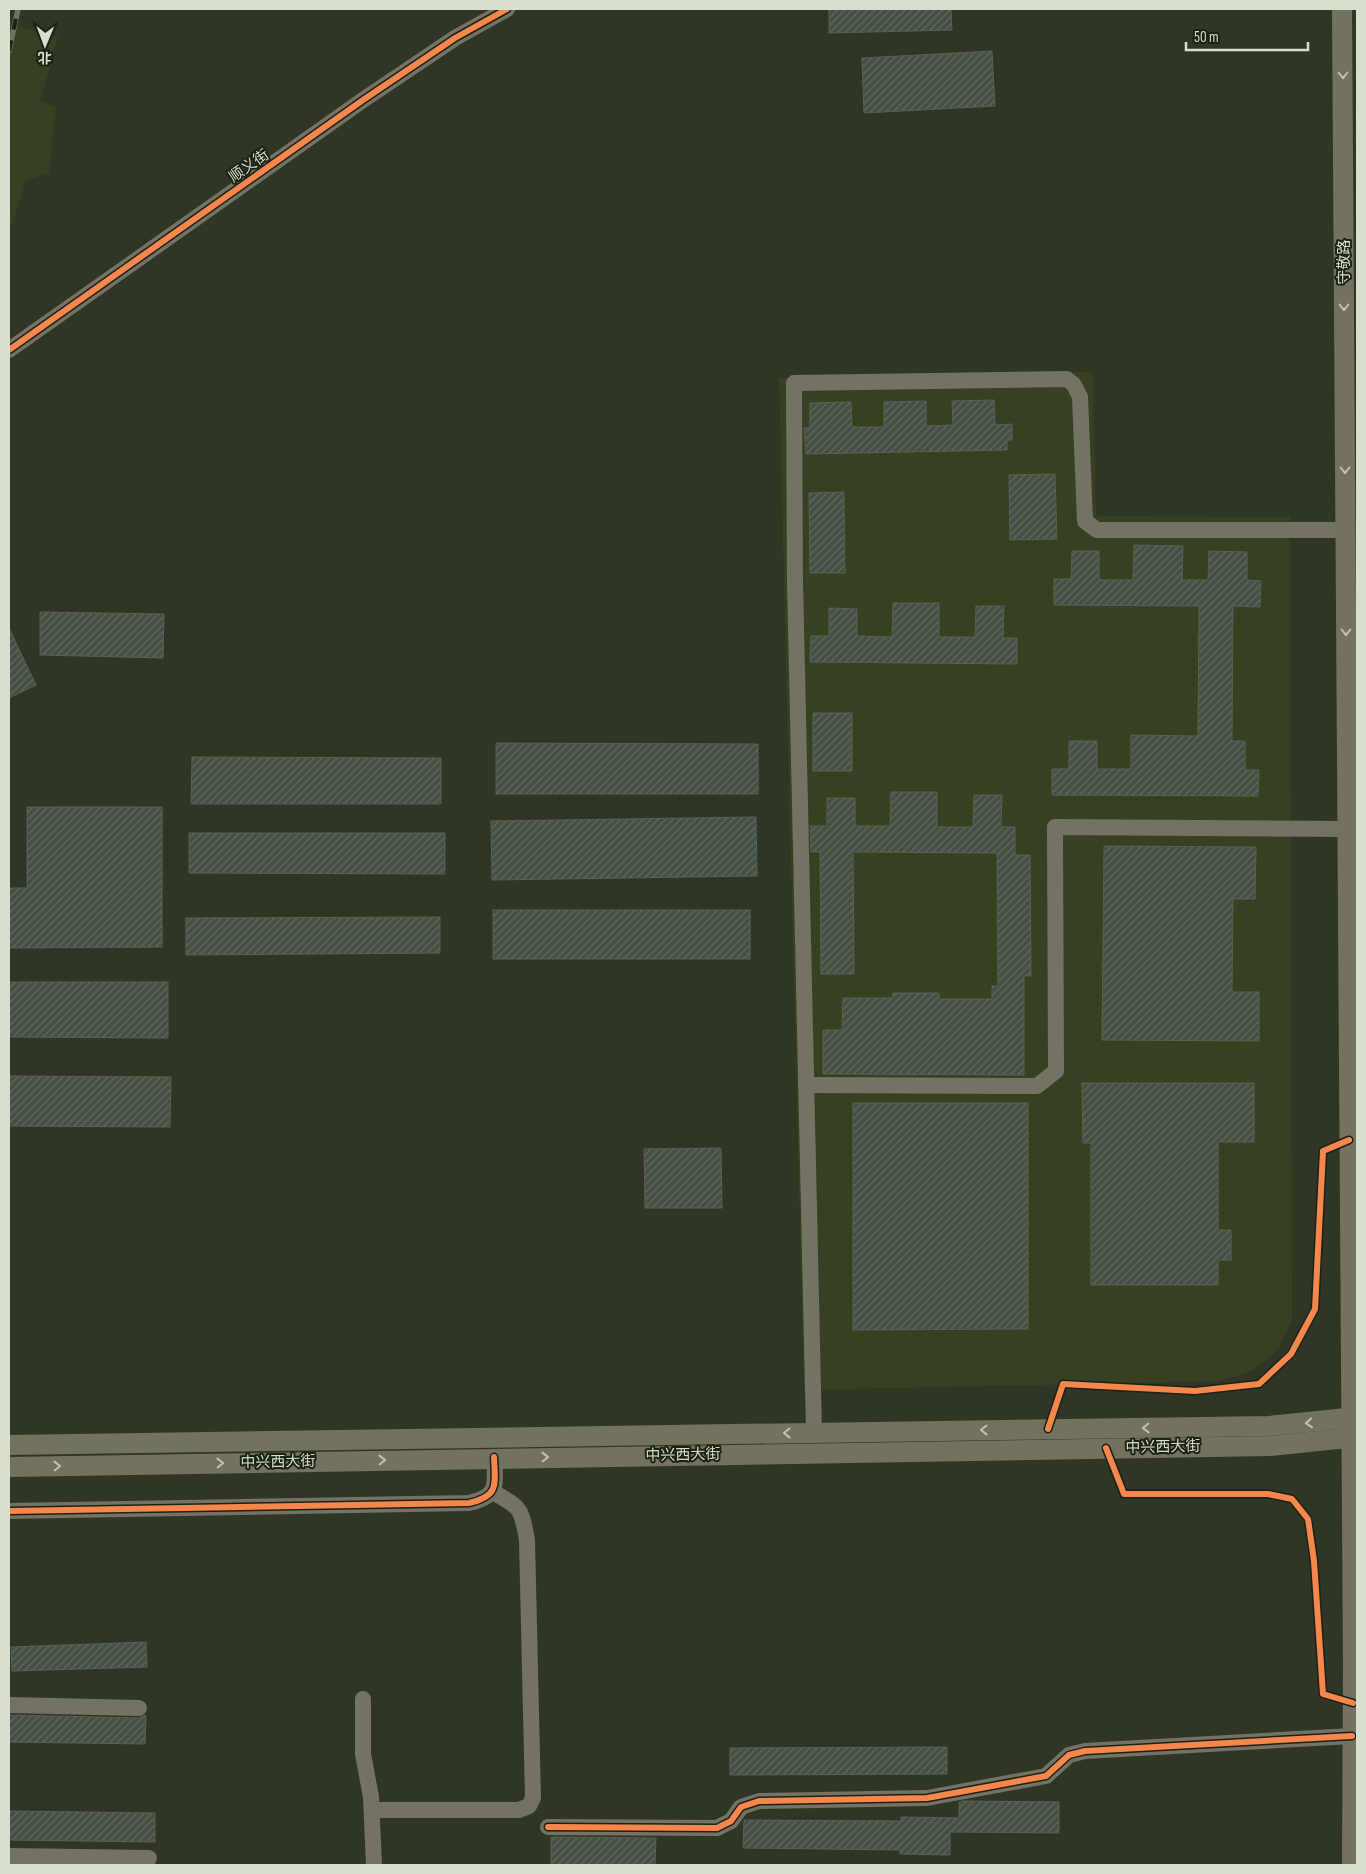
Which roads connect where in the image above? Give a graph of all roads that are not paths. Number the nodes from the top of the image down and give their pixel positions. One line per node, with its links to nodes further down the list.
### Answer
1 (507, 9): 3 (street, 顺义街)
2 (1342, 9): 4 (main road, 守敬路, one-way to 4)
3 (9, 350)
4 (1346, 530): 5 (main road, 守敬路, one-way to 5); 6 (street)
5 (1348, 829): 6 (street); 7 (main road, 守敬路)
6 (806, 1086): 8 (street)
7 (1354, 1428): 8 (main road, 中兴西大街, one-way to 8); 10 (main road, 中兴西大街, one-way to 7); 17 (main road, 守敬路)
8 (814, 1433): 9 (main road, 中兴西大街, one-way to 9)
9 (9, 1445)
10 (494, 1458): 11 (main road, 中兴西大街, one-way to 10); 12 (street)
11 (9, 1467)
12 (493, 1492): 13 (street); 18 (street)
13 (9, 1511)
14 (363, 1699): 18 (street)
15 (9, 1705): 16 (street)
16 (139, 1708)
17 (1352, 1736): 19 (street); 23 (main road, 守敬路)
18 (372, 1810): 22 (street)
19 (548, 1827)
20 (9, 1856): 21 (street)
21 (149, 1858)
22 (374, 1865)
23 (1352, 1865)

